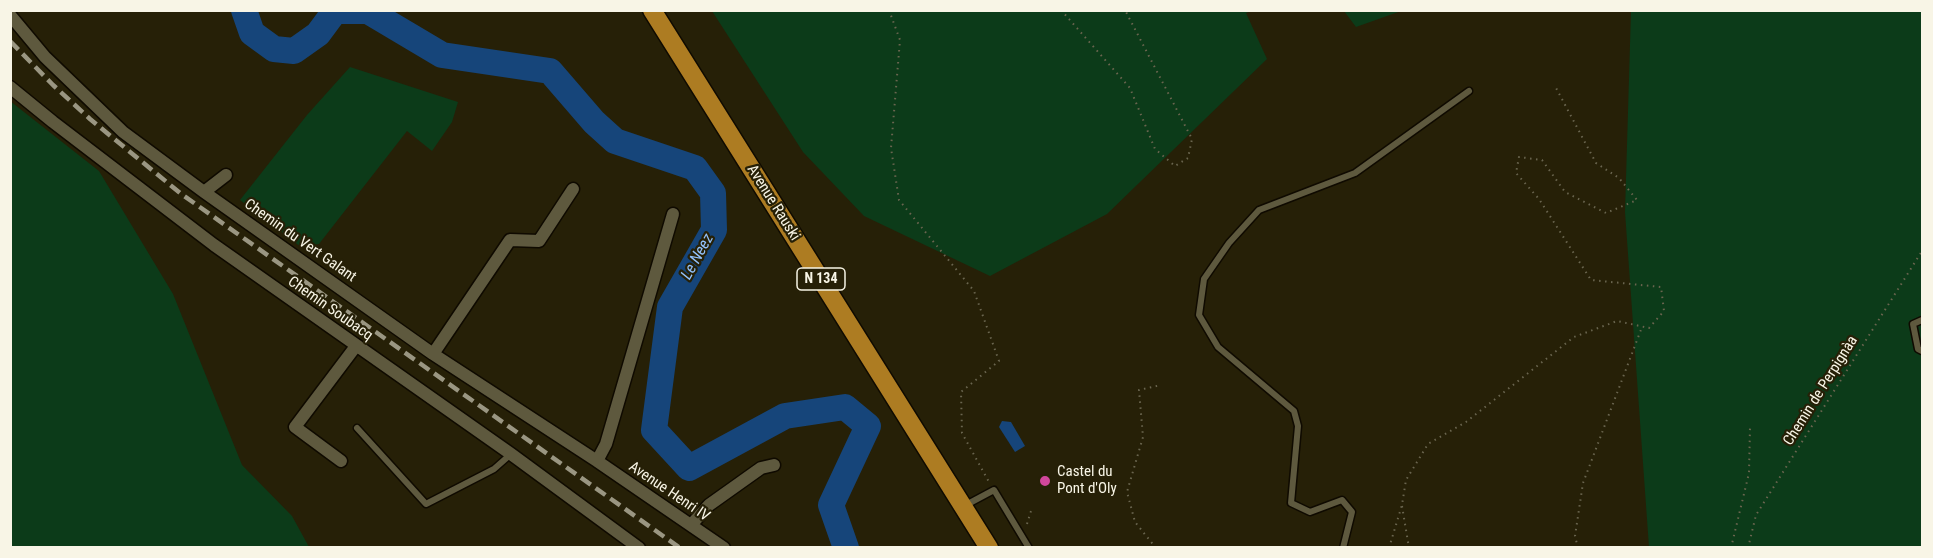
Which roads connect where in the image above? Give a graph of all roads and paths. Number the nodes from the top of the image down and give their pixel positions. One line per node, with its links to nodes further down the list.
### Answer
1 (652, 10): 28 (main road, Avenue Rauski / N 134)
2 (889, 10): 26 (path)
3 (1061, 10): 4 (path)
4 (1125, 10)
5 (10, 15): 11 (street, Chemin du Vert Galant)
6 (1556, 86): 15 (path)
7 (10, 87): 16 (street, Chemin Soubacq)
8 (1469, 91): 35 (lane)
9 (226, 175): 11 (street)
10 (573, 189): 18 (street)
11 (204, 192): 18 (street, Chemin du Vert Galant)
12 (673, 214): 24 (street)
13 (1923, 251): 40 (path, Chemin de Perpignàa)
14 (1923, 320): 17 (lane)
15 (1642, 327): 27 (path); 38 (path)
16 (356, 346): 22 (street, Chemin Soubacq); 23 (street)
17 (1923, 351)
18 (433, 354): 24 (street, Chemin du Vert Galant)
19 (1161, 385): 34 (path)
20 (357, 428): 22 (lane)
21 (1750, 428): 39 (path)
22 (511, 454): 30 (street, Chemin Soubacq)
23 (341, 461)
24 (597, 461): 29 (street, Avenue Henri IV)
25 (774, 465): 29 (street)
26 (994, 490): 28 (lane); 33 (lane)
27 (1402, 505): 36 (path); 37 (path)
28 (964, 506): 32 (main road, Avenue Rauski / N 134)
29 (691, 525): 31 (street, Avenue Henri IV)
30 (639, 548)
31 (724, 548)
32 (989, 548)
33 (1029, 548)
34 (1156, 548)
35 (1343, 548)
36 (1389, 548)
37 (1409, 548)
38 (1578, 548)
39 (1731, 548)
40 (1748, 548)

